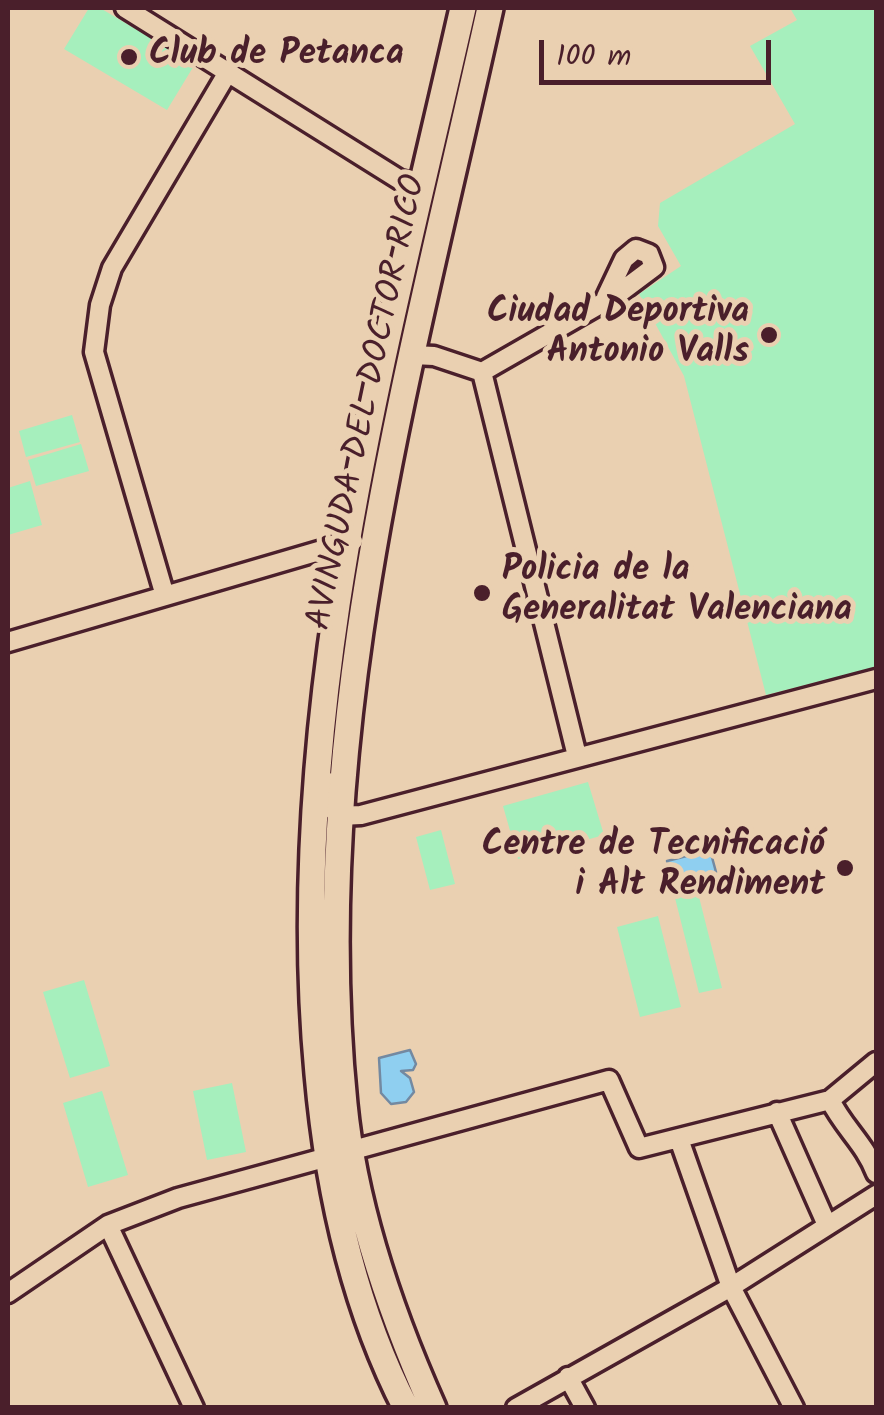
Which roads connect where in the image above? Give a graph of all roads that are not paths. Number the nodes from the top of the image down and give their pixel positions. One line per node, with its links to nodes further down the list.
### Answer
1 (125, 8): 4 (street)
2 (463, 8): 5 (street, AVINGUDA DEL DOCTOR RICO)
3 (490, 8): 7 (street, AVINGUDA DEL DOCTOR RICO)
4 (228, 72): 5 (street); 11 (street)
5 (424, 186): 10 (street, AVINGUDA DEL DOCTOR RICO)
6 (606, 297): 8 (street)
7 (414, 355): 8 (street); 9 (street, AVINGUDA DEL DOCTOR RICO)
8 (482, 372): 15 (street)
9 (373, 535): 10 (street); 16 (street, AVINGUDA DEL DOCTOR RICO)
10 (345, 543): 11 (street); 14 (street, AVINGUDA DEL DOCTOR RICO)
11 (165, 596): 12 (street)
12 (8, 642)
13 (876, 680): 15 (street)
14 (322, 716): 16 (street, AVINGUDA DEL DOCTOR RICO); 22 (street, AVINGUDA DEL DOCTOR RICO)
15 (577, 756): 16 (street)
16 (339, 816): 21 (street, AVINGUDA DEL DOCTOR RICO)
17 (876, 1062): 18 (street)
18 (830, 1100): 19 (street); 23 (street)
19 (776, 1112): 20 (street); 26 (street)
20 (679, 1140): 21 (street); 27 (street)
21 (352, 1151): 22 (street); 32 (street, AVINGUDA DEL DOCTOR RICO)
22 (325, 1158): 25 (street); 31 (street, AVINGUDA DEL DOCTOR RICO)
23 (876, 1173)
24 (876, 1195): 26 (street)
25 (108, 1225): 28 (street); 30 (street)
26 (827, 1225): 27 (street)
27 (732, 1287): 29 (street); 35 (street)
28 (8, 1293)
29 (568, 1377): 33 (street); 34 (street)
30 (194, 1408)
31 (406, 1408)
32 (433, 1408)
33 (516, 1408)
34 (585, 1408)
35 (794, 1408)

